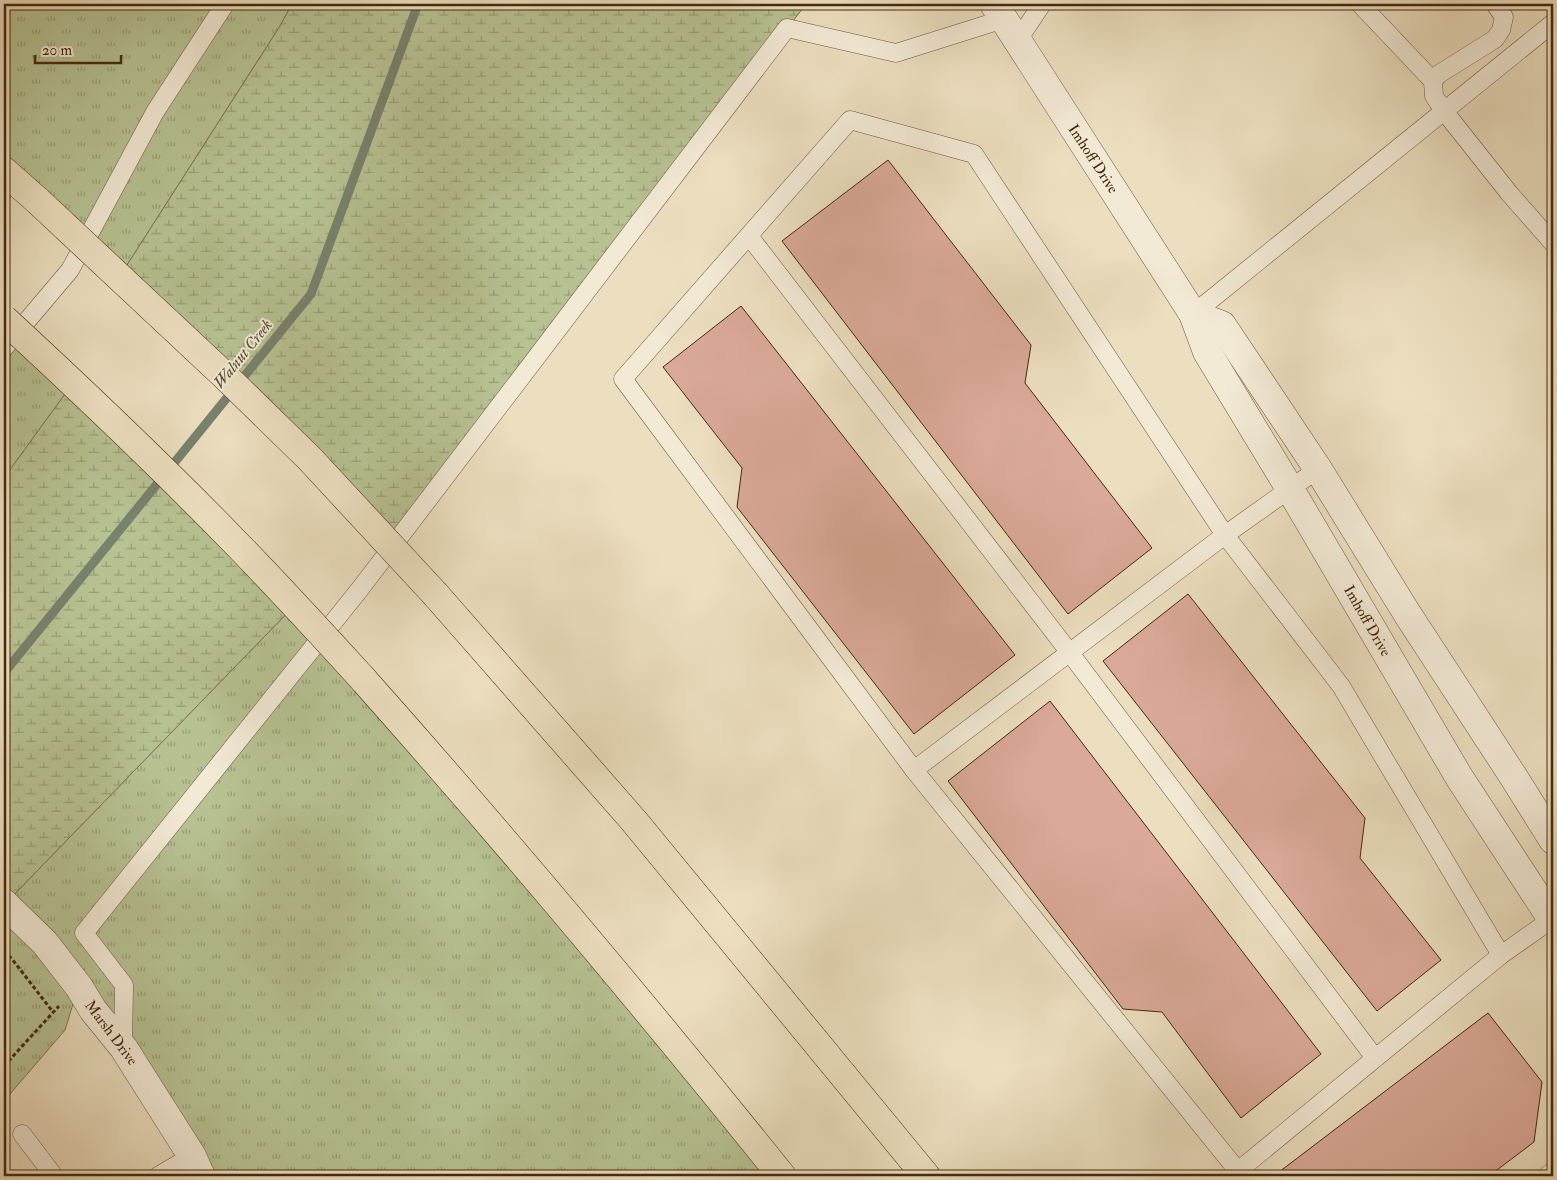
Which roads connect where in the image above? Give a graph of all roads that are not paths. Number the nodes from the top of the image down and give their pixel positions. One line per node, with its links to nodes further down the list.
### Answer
1 (225, 4): 14 (lane)
2 (1042, 4): 5 (lane)
3 (1360, 4): 7 (lane)
4 (1495, 4): 7 (lane)
5 (1005, 17): 12 (street, Imhoff Drive); 24 (lane)
6 (1553, 24): 8 (lane)
7 (1433, 81): 8 (lane)
8 (1444, 111): 11 (lane); 12 (lane)
9 (4, 171): 33 (highway, bridge)
10 (749, 236): 17 (lane); 18 (lane); 19 (lane)
11 (1553, 243)
12 (1192, 314): 15 (street); 16 (street, Imhoff Drive)
13 (4, 320): 32 (highway, bridge)
14 (4, 348)
15 (1318, 469): 16 (lane); 20 (street)
16 (1290, 489): 17 (lane); 22 (street, Imhoff Drive)
17 (1225, 536): 18 (lane); 23 (lane)
18 (1070, 653): 19 (lane); 25 (lane)
19 (914, 770): 29 (lane)
20 (1553, 840)
21 (4, 903): 24 (street, Marsh Drive)
22 (1552, 920): 23 (lane)
23 (1501, 955): 25 (lane)
24 (123, 1047): 27 (street, Marsh Drive)
25 (1375, 1058): 29 (lane)
26 (22, 1134): 30 (lane)
27 (197, 1166): 31 (lane)
28 (1553, 1172): 34 (lane)
29 (1240, 1174)
30 (54, 1176)
31 (158, 1176)
32 (782, 1176)
33 (926, 1176)
34 (1547, 1176)

